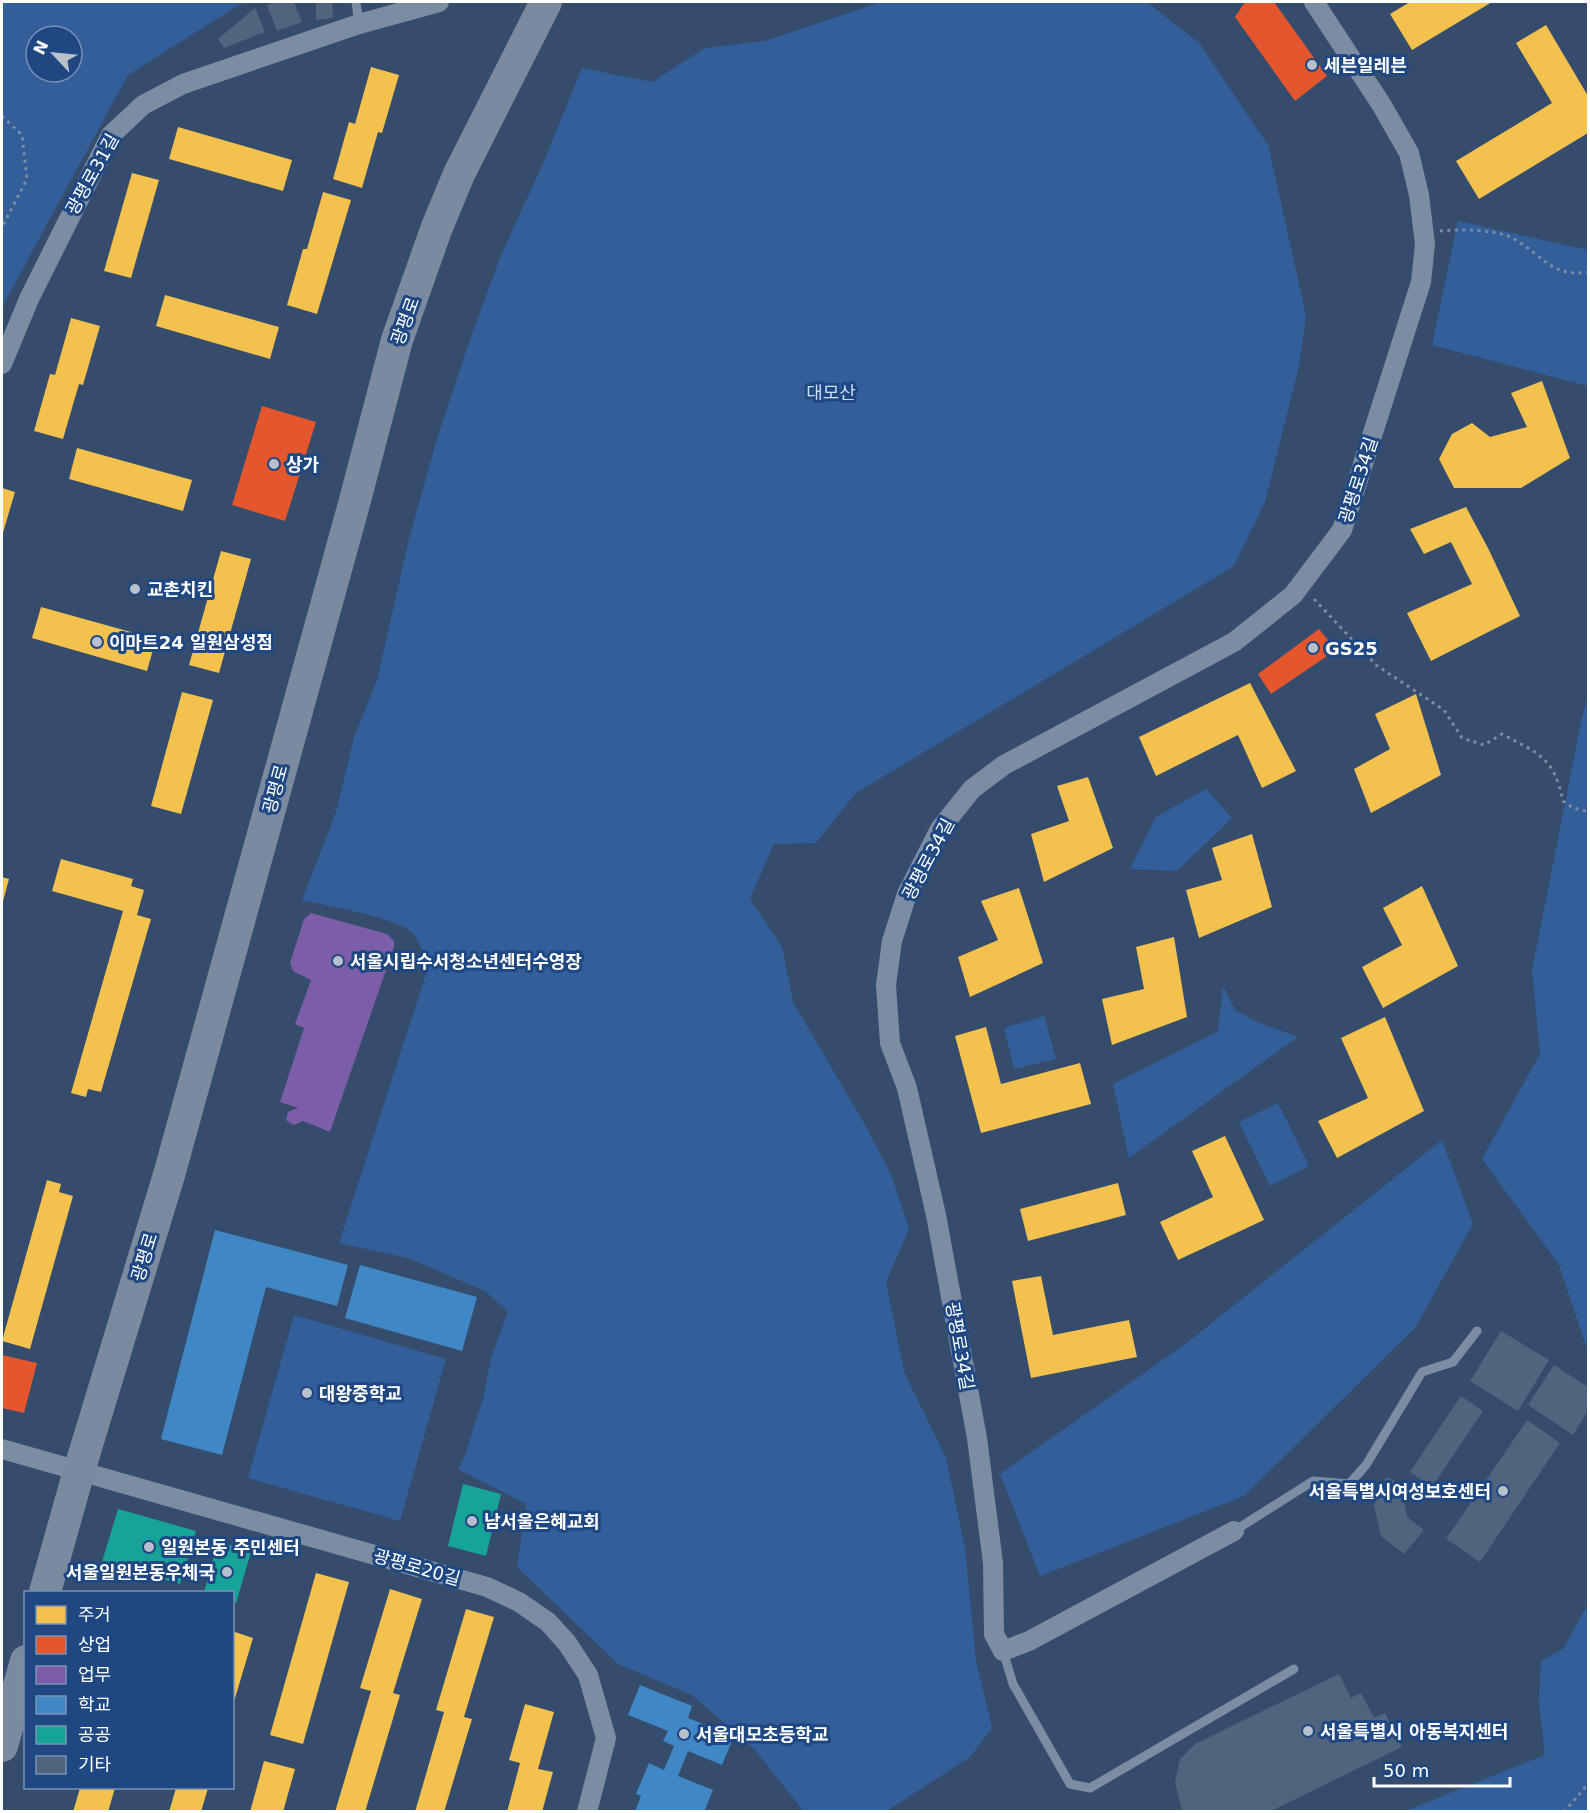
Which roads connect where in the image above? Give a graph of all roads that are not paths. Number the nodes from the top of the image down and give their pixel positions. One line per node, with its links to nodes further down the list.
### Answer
1 (356, 2): 5 (lane)
2 (439, 2): 5 (street, 광평로31길)
3 (546, 2): 9 (main road, 광평로)
4 (1314, 2): 12 (street, 광평로34길)
5 (359, 24): 6 (street, 광평로31길)
6 (2, 364)
7 (1477, 1331): 10 (lane)
8 (2, 1449): 9 (street, 광평로20길)
9 (79, 1471): 11 (main road, 광평로); 16 (street, 광평로20길)
10 (1234, 1531): 12 (street)
11 (46, 1591)
12 (1003, 1651): 14 (lane)
13 (24, 1668): 15 (main road)
14 (1294, 1669)
15 (2, 1746)
16 (587, 1812)

